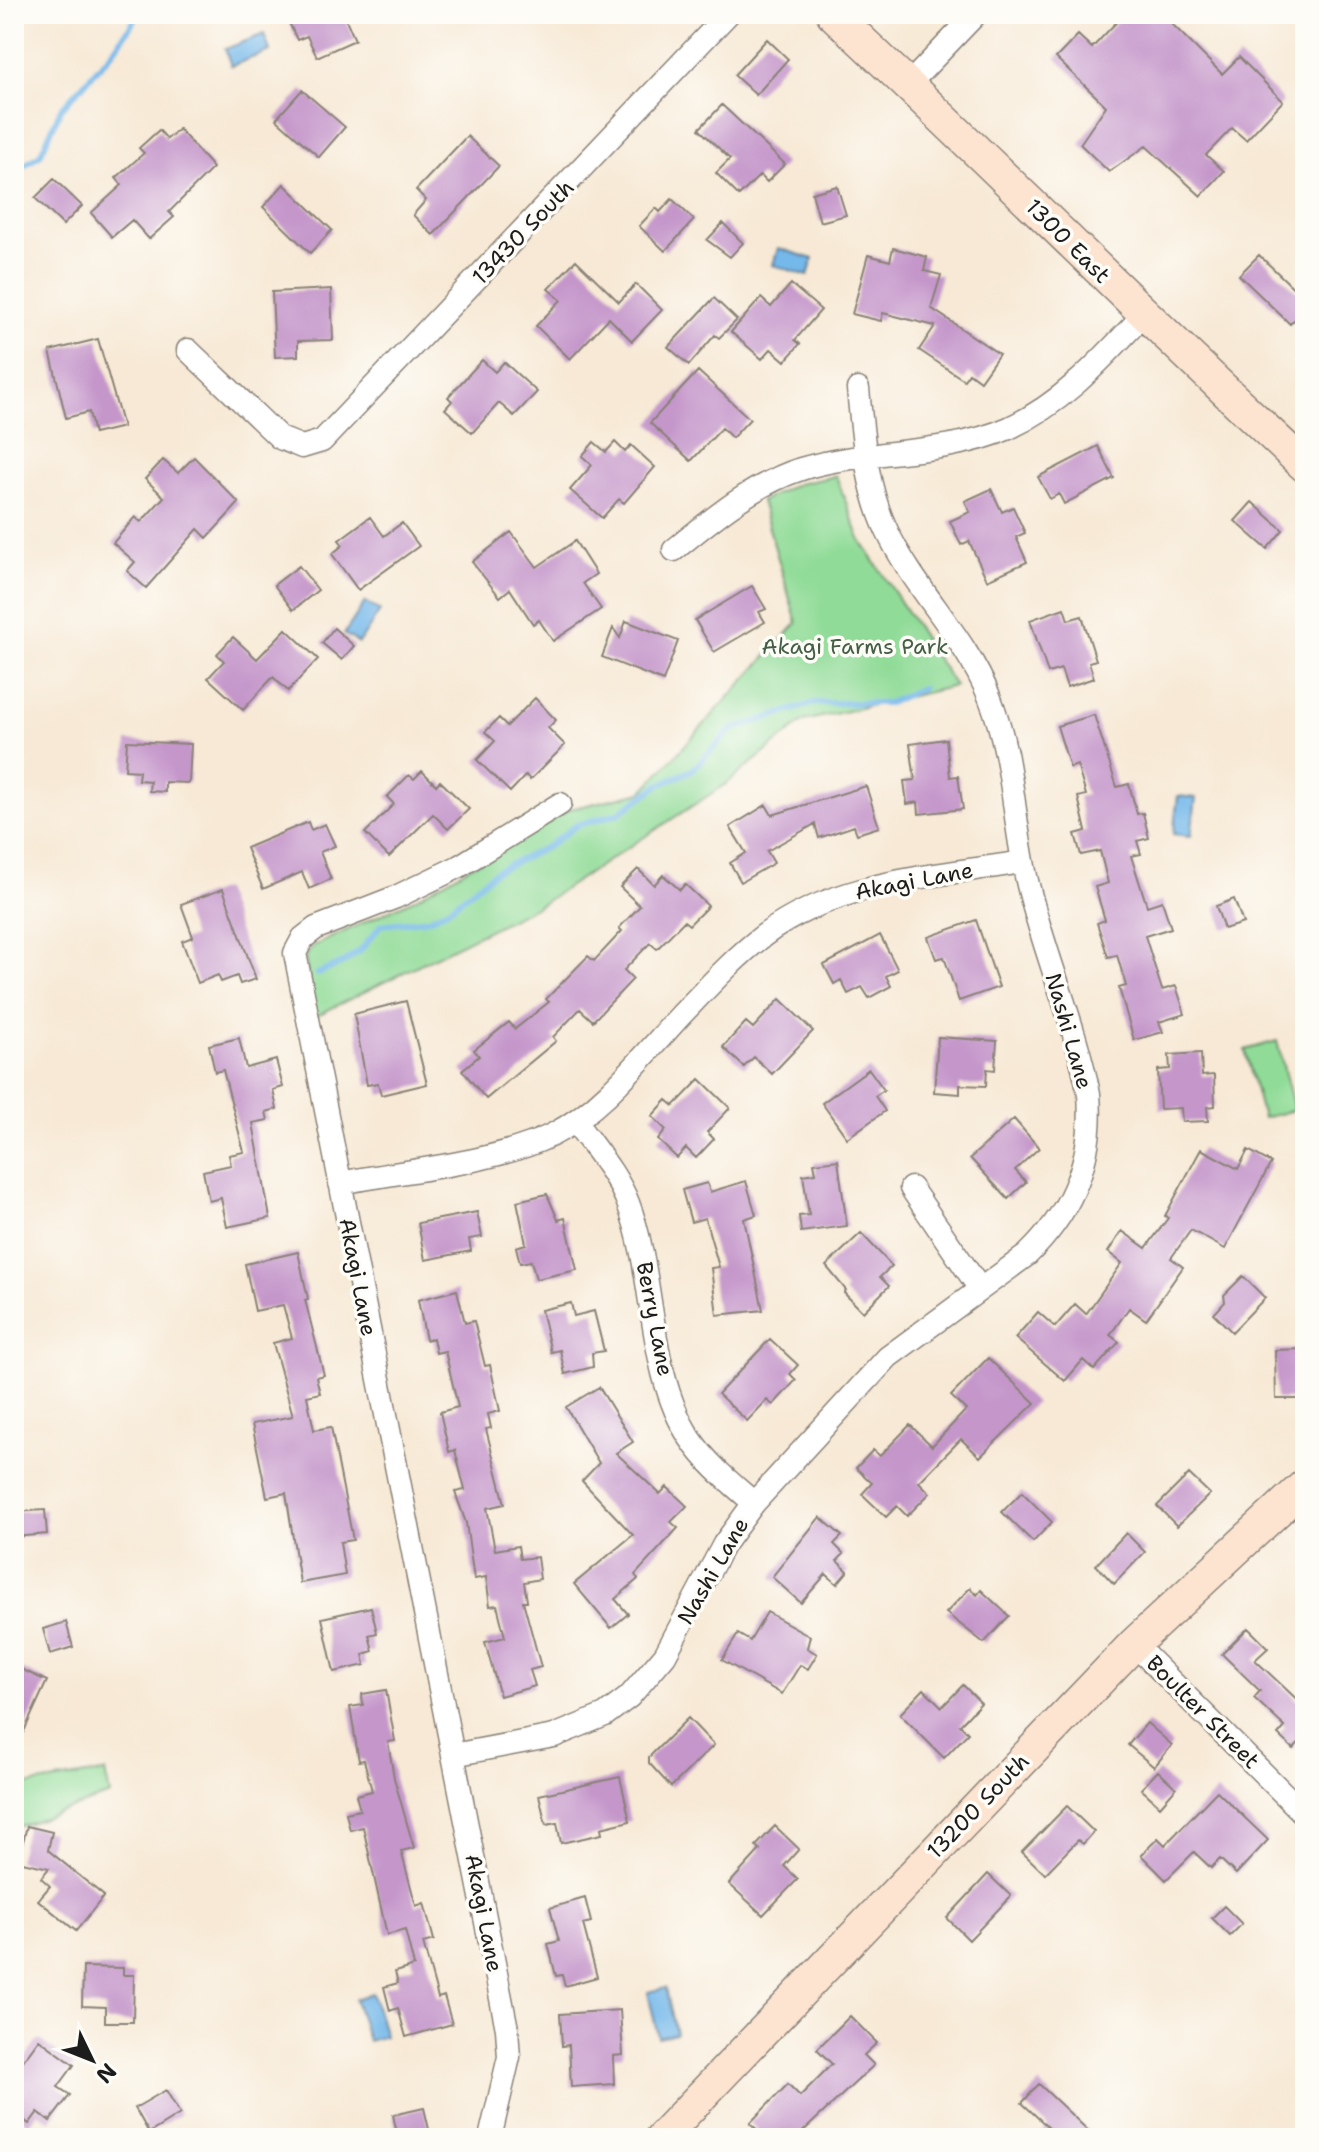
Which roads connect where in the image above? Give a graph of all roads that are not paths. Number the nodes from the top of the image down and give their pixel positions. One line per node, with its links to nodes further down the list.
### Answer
1 (728, 14): 6 (street, 13430 South)
2 (833, 14): 4 (street, 1300 East)
3 (976, 14): 4 (street)
4 (910, 83): 5 (street, 1300 East)
5 (1143, 315): 8 (street); 9 (street, 1300 East)
6 (188, 350)
7 (858, 389): 8 (street, Nashi Lane)
8 (865, 457): 10 (street); 12 (street, Nashi Lane)
9 (1305, 466)
10 (674, 550)
11 (560, 804): 14 (street)
12 (1022, 862): 13 (street, Akagi Lane); 16 (street, Nashi Lane)
13 (575, 1121): 14 (street, Akagi Lane); 18 (street, Berry Lane)
14 (340, 1183): 20 (street, Akagi Lane)
15 (911, 1188): 16 (street)
16 (980, 1289): 18 (street, Nashi Lane)
17 (1305, 1485): 19 (street, 13200 South)
18 (754, 1503): 20 (street, Nashi Lane)
19 (1134, 1644): 21 (street, Boulter Street); 23 (street, 13200 South)
20 (453, 1755): 22 (street, Akagi Lane)
21 (1305, 1815)
22 (490, 2138)
23 (661, 2138)

